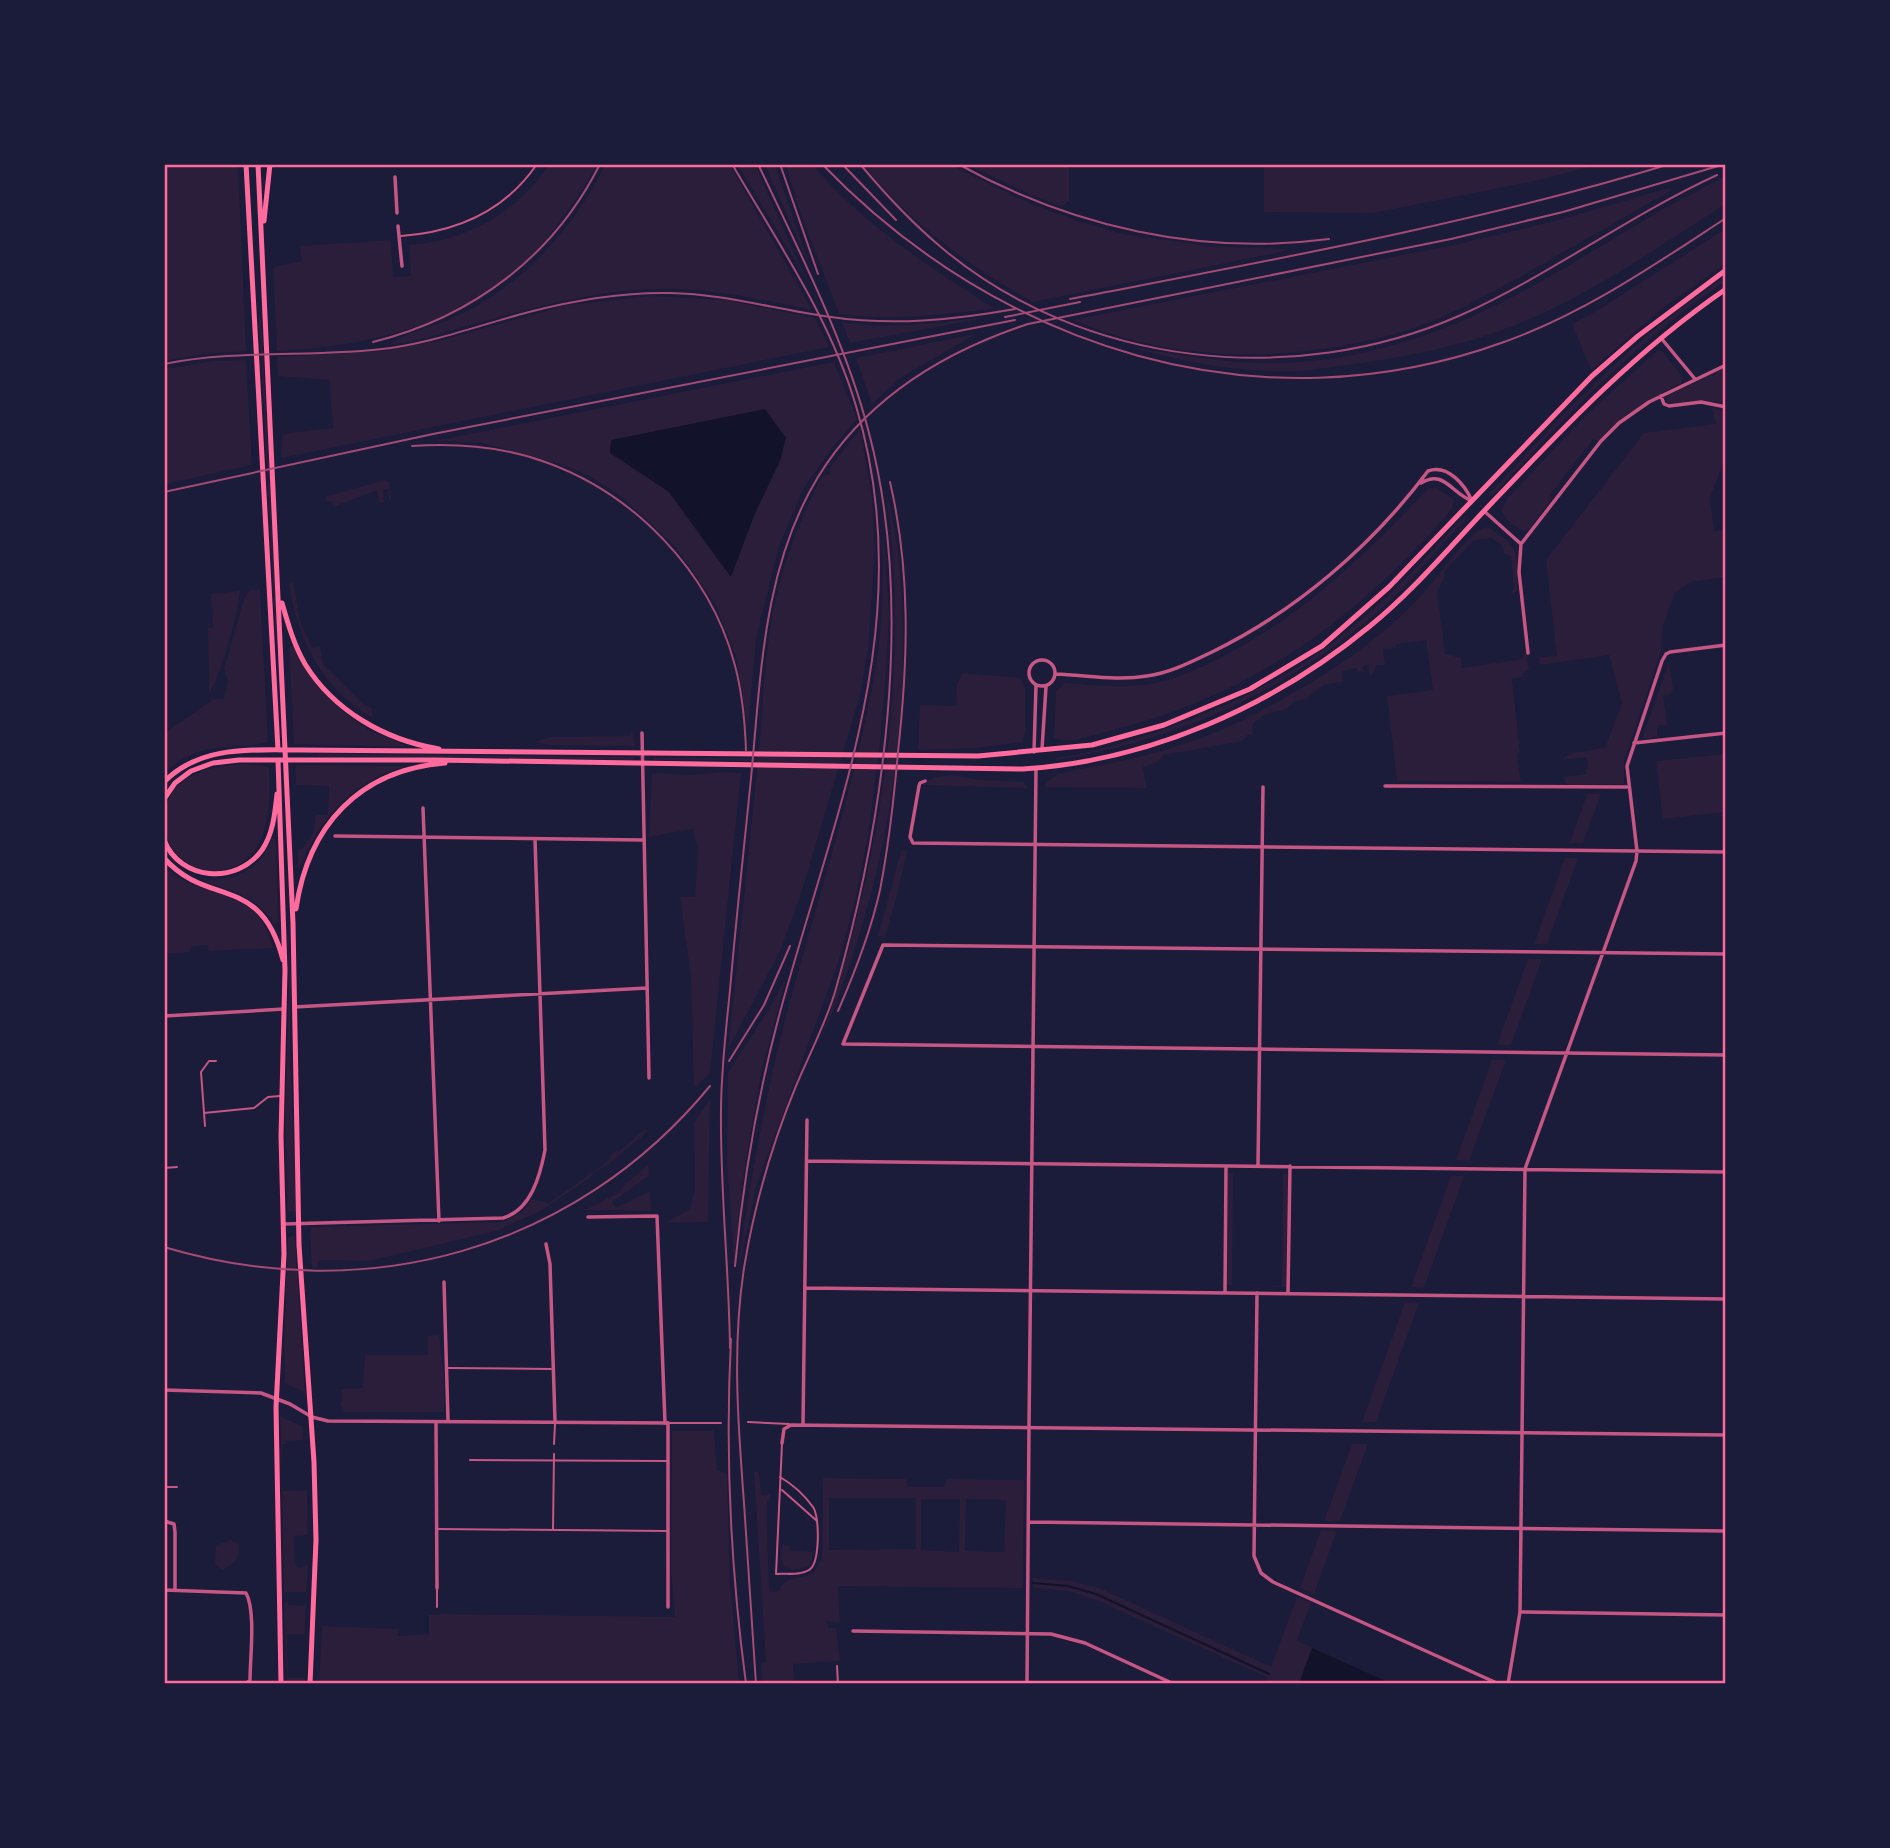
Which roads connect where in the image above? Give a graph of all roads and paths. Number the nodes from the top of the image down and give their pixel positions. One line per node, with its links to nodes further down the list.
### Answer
1 (246, 164): 36 (main road)
2 (258, 164): 8 (main road)
3 (270, 164): 8 (main road)
4 (537, 164): 9 (lane)
5 (395, 177): 6 (street)
6 (397, 213)
7 (398, 226): 9 (street)
8 (262, 230): 22 (main road)
9 (398, 236): 10 (street)
10 (402, 266)
11 (1726, 270): 19 (main road)
12 (1726, 289): 13 (main road)
13 (1660, 337): 15 (street); 20 (main road)
14 (1726, 365): 15 (street)
15 (1695, 379): 16 (street)
16 (1661, 396): 17 (street); 21 (street)
17 (1726, 407)
18 (1418, 485): 19 (street); 19 (street); 25 (street)
19 (1472, 501): 20 (main road); 32 (main road)
20 (1484, 511): 21 (street); 35 (main road)
21 (1521, 544): 24 (street)
22 (279, 592): 31 (main road); 54 (main road)
23 (1726, 645): 30 (street)
24 (1528, 653)
25 (1056, 674): 26 (street); 27 (street)
26 (1036, 685): 27 (street); 33 (street)
27 (1046, 686): 32 (street)
28 (642, 733): 48 (street)
29 (1726, 733): 30 (street)
30 (1634, 743): 41 (street)
31 (456, 751): 33 (main road); 38 (main road)
32 (1042, 751): 33 (main road); 35 (main road)
33 (1034, 752): 35 (main road)
34 (465, 761): 35 (main road); 42 (main road); 54 (main road)
35 (1038, 768): 49 (street)
36 (279, 781): 47 (main road); 59 (main road)
37 (925, 781): 49 (street)
38 (164, 782)
39 (1385, 786): 41 (street)
40 (1263, 788): 50 (street)
41 (1629, 788): 51 (street)
42 (164, 799)
43 (423, 808): 45 (street)
44 (335, 836): 45 (street)
45 (425, 838): 46 (street); 62 (street)
46 (535, 839): 48 (street); 61 (street)
47 (164, 840)
48 (643, 840): 60 (street)
49 (1037, 845): 50 (street); 55 (street)
50 (1262, 847): 51 (street); 56 (street)
51 (1637, 851): 52 (street); 57 (street)
52 (1726, 852)
53 (164, 858): 59 (main road)
54 (293, 923): 63 (main road)
55 (1036, 946): 56 (street); 66 (street); 66 (street)
56 (1261, 949): 57 (street); 67 (street)
57 (1602, 953): 58 (street); 68 (street)
58 (1726, 954)
59 (285, 970): 64 (main road)
60 (647, 988): 61 (street); 71 (street)
61 (541, 993): 62 (street); 86 (street)
62 (430, 1000): 63 (street); 86 (street)
63 (294, 1007): 88 (main road)
64 (284, 1009): 65 (street); 72 (main road)
65 (164, 1016)
66 (1034, 1047): 67 (street); 77 (street)
67 (1260, 1050): 68 (street); 79 (street)
68 (1567, 1053): 69 (street); 83 (street)
69 (1726, 1055)
70 (216, 1060): 73 (lane)
71 (649, 1078)
72 (281, 1096): 73 (lane); 87 (main road)
73 (204, 1113): 75 (lane)
74 (807, 1120): 76 (street)
75 (205, 1126)
76 (807, 1161): 77 (street); 91 (street)
77 (1033, 1163): 78 (street); 92 (street)
78 (1226, 1166): 79 (street); 93 (street)
79 (1258, 1166): 80 (street)
80 (1290, 1166): 83 (street); 95 (street)
81 (177, 1167): 82 (lane)
82 (164, 1168)
83 (1525, 1169): 84 (street); 96 (street)
84 (1726, 1172)
85 (588, 1217): 107 (street)
86 (439, 1221): 88 (street)
87 (284, 1224): 88 (street); 101 (main road)
88 (299, 1224): 102 (main road)
89 (546, 1244): 99 (street)
90 (444, 1282): 98 (street)
91 (805, 1288): 92 (street); 110 (street)
92 (1031, 1290): 93 (street); 111 (street)
93 (1224, 1293): 94 (street)
94 (1257, 1293): 95 (street); 112 (street)
95 (1288, 1293): 96 (street)
96 (1523, 1296): 97 (street); 113 (street)
97 (1726, 1299)
98 (447, 1367): 99 (lane); 103 (street)
99 (554, 1369): 104 (street)
100 (164, 1390): 101 (street)
101 (276, 1398): 102 (street); 145 (main road)
102 (312, 1417): 105 (street); 146 (main road)
103 (448, 1420): 104 (street); 105 (street)
104 (555, 1421): 107 (street); 116 (lane)
105 (436, 1422): 129 (street)
106 (748, 1422): 109 (lane)
107 (667, 1423): 108 (lane); 120 (street)
108 (721, 1423)
109 (791, 1424): 110 (street); 115 (street)
110 (803, 1425): 111 (street)
111 (1029, 1427): 112 (street); 127 (street)
112 (1255, 1430): 113 (street); 128 (street)
113 (1522, 1433): 114 (street); 130 (street)
114 (1726, 1435)
115 (782, 1443): 121 (lane)
116 (554, 1444)
117 (554, 1454): 119 (lane)
118 (470, 1460): 119 (lane)
119 (554, 1460): 120 (lane); 131 (lane)
120 (668, 1461): 132 (street)
121 (780, 1477): 124 (lane); 126 (lane)
122 (164, 1487): 123 (lane)
123 (177, 1487)
124 (779, 1489): 126 (lane); 126 (lane)
125 (164, 1521): 136 (street)
126 (817, 1522)
127 (1028, 1522): 128 (street); 142 (street)
128 (1254, 1525): 130 (street); 150 (street)
129 (437, 1529): 131 (lane); 134 (street)
130 (1521, 1529): 133 (street); 139 (street)
131 (553, 1530): 132 (lane)
132 (668, 1531): 138 (street)
133 (1726, 1531)
134 (437, 1588): 137 (lane)
135 (164, 1590): 136 (street)
136 (175, 1590): 144 (street)
137 (437, 1607)
138 (668, 1607)
139 (1520, 1612): 140 (street); 151 (street)
140 (1726, 1615)
141 (853, 1631): 142 (street)
142 (1028, 1633): 148 (street); 149 (street)
143 (837, 1666): 147 (lane)
144 (246, 1684)
145 (281, 1684)
146 (310, 1684)
147 (838, 1684)
148 (1027, 1684)
149 (1174, 1684)
150 (1499, 1684)
151 (1508, 1684)

